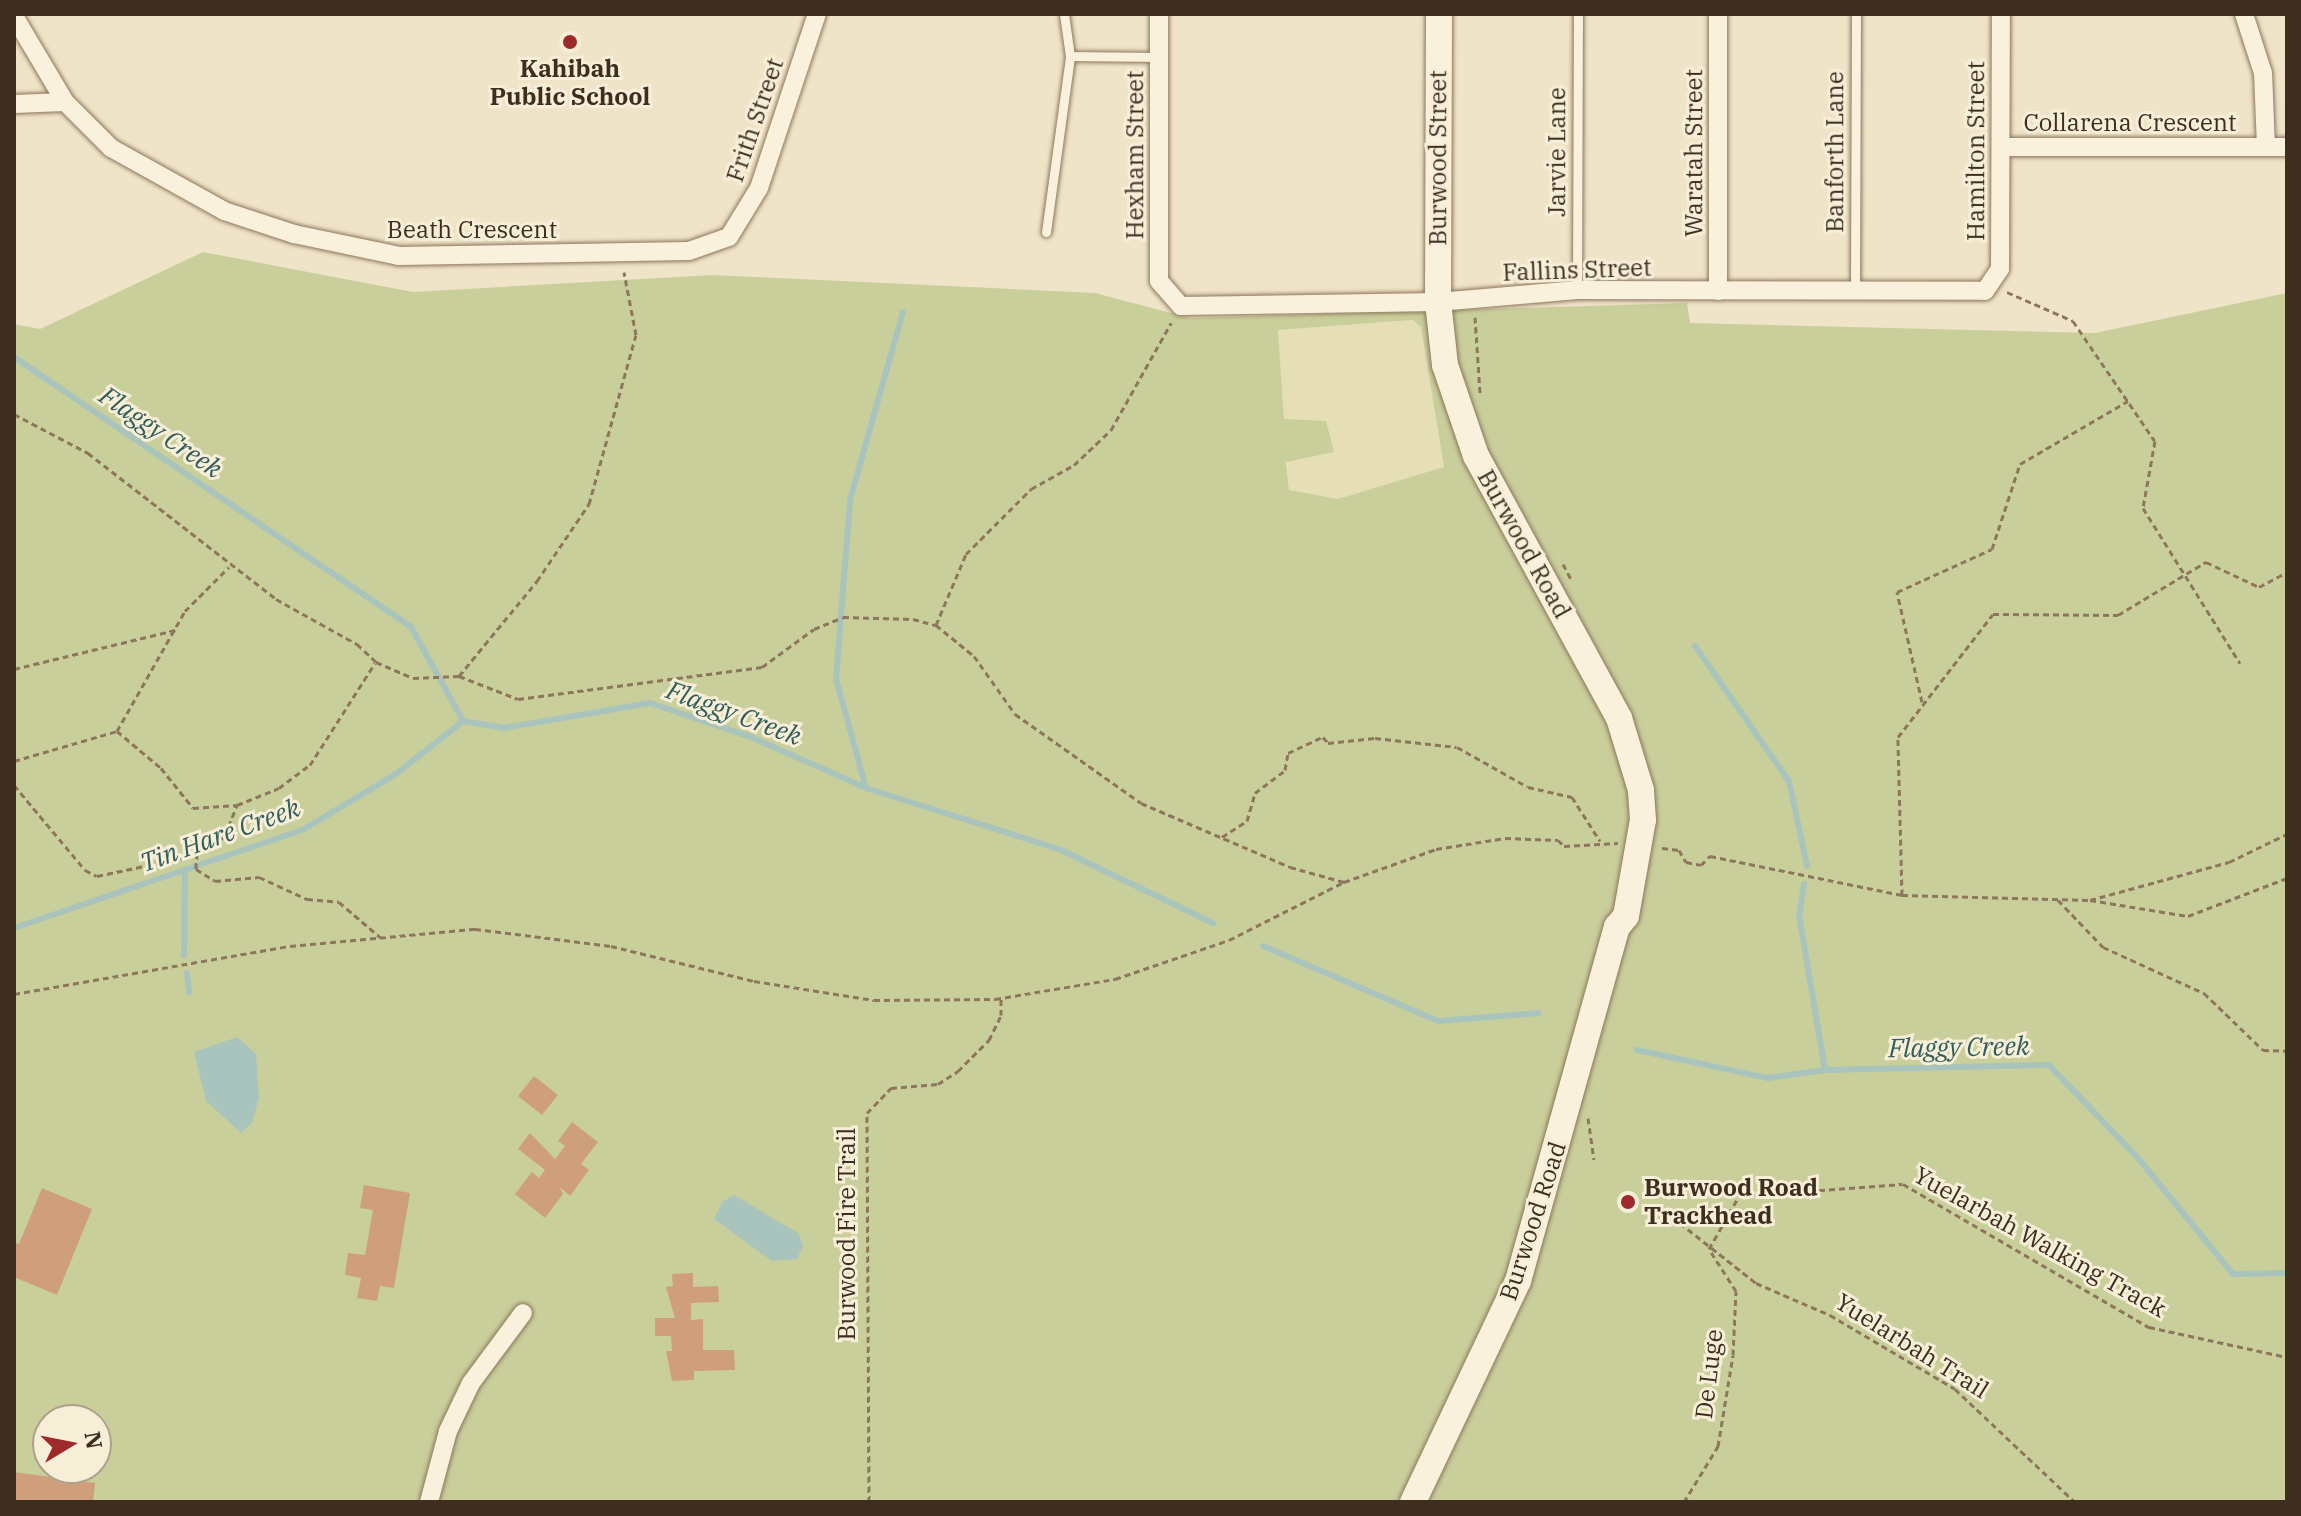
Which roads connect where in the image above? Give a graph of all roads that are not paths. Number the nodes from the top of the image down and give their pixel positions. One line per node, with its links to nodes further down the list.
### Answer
1 (817, 14): 19 (street, Frith Street)
2 (1064, 14): 11 (lane)
3 (1159, 14): 12 (street, Hexham Street)
4 (1439, 14): 25 (main road, Burwood Street)
5 (1578, 14): 21 (lane, Jarvie Lane)
6 (1718, 14): 22 (street, Waratah Street)
7 (1856, 14): 23 (lane, Banforth Lane)
8 (2001, 14): 15 (street, Hamilton Street)
9 (2244, 14): 16 (street, Collarena Crescent)
10 (14, 16): 13 (street, Beath Crescent)
11 (1070, 56): 12 (lane); 18 (lane)
12 (1159, 57): 24 (street, Hexham Street)
13 (65, 102): 14 (street); 19 (street, Beath Crescent)
14 (14, 104)
15 (2001, 147): 16 (street, Collarena Crescent); 20 (street, Hamilton Street)
16 (2266, 147): 17 (street)
17 (2287, 147)
18 (1046, 232)
19 (729, 237)
20 (1993, 286): 23 (street, Fallins Street)
21 (1577, 290): 22 (street, Fallins Street); 25 (street, Fallins Street)
22 (1718, 291): 23 (street, Fallins Street)
23 (1855, 291)
24 (1173, 300): 25 (street, Fallins Street)
25 (1438, 302): 28 (main road, Burwood Road)
26 (523, 1313): 27 (street)
27 (429, 1502)
28 (1413, 1502)

